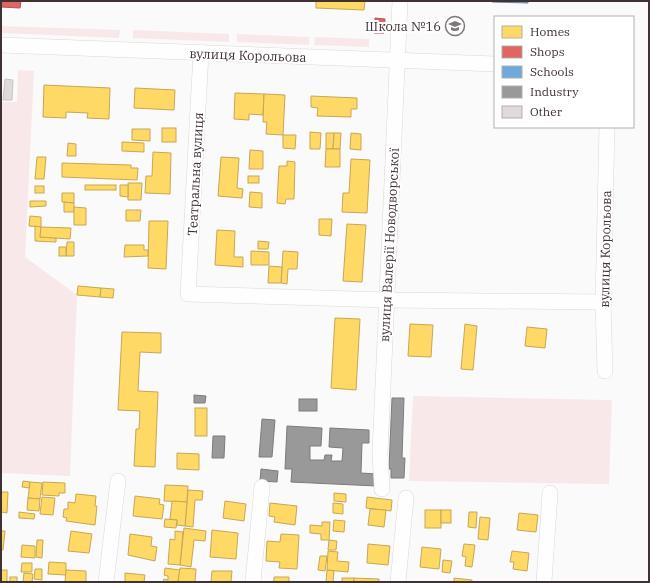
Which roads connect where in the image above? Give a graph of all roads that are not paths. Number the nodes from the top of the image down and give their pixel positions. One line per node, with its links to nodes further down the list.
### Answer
1 (400, 1): 4 (street, вулиця Валерії Новодворської)
2 (1, 45): 3 (street, вулиця Корольова)
3 (201, 53): 4 (street, вулиця Корольова); 7 (street, Театральна вулиця)
4 (398, 60): 5 (street, вулиця Корольова); 7 (street, вулиця Валерії Новодворської)
5 (494, 64)
6 (607, 128): 8 (street, вулиця Корольова)
7 (387, 300): 8 (street); 12 (street, вулиця Валерії Новодворської)
8 (603, 302): 9 (street, вулиця Корольова)
9 (605, 371)
10 (118, 481): 15 (street)
11 (262, 487): 16 (street)
12 (382, 489)
13 (550, 493): 18 (street)
14 (406, 498): 17 (street)
15 (106, 582)
16 (253, 582)
17 (398, 582)
18 (544, 582)

